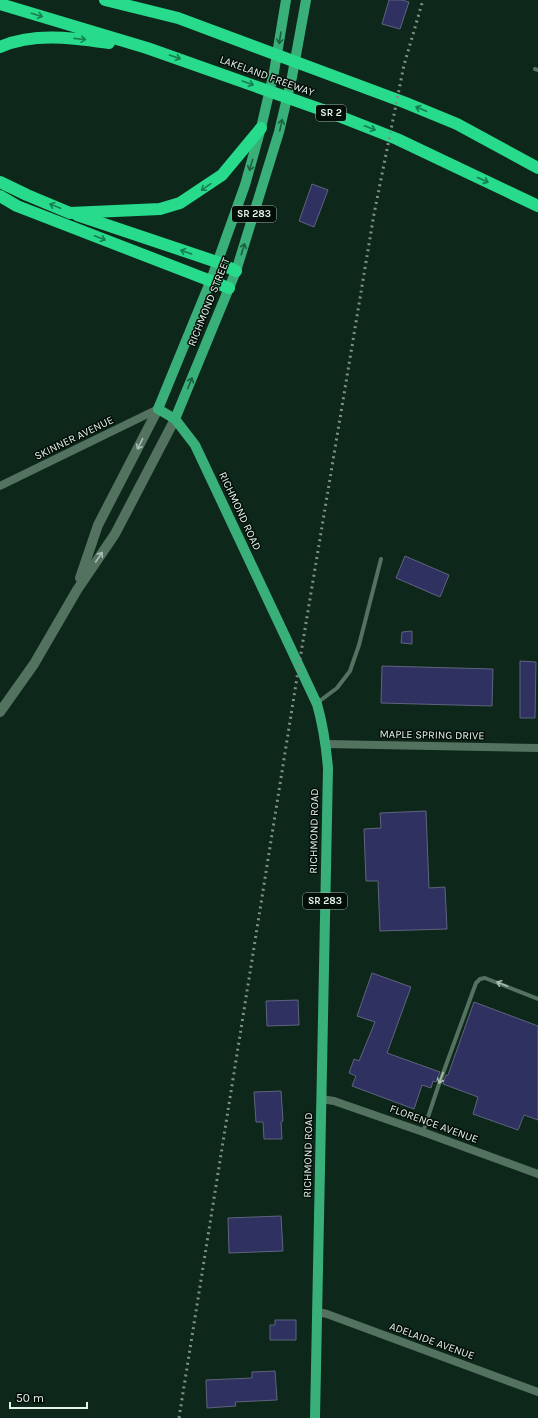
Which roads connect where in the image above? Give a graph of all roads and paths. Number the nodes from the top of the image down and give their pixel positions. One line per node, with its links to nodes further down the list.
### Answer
1 (105, 0): 6 (highway, LAKELAND FREEWAY)
2 (139, 0): 6 (highway)
3 (286, 0): 9 (main road, RICHMOND STREET / SR 283, one-way to 9)
4 (306, 0): 16 (main road, RICHMOND STREET / SR 283, one-way to 4)
5 (0, 4): 8 (highway, LAKELAND FREEWAY / SR 2, one-way to 8)
6 (178, 18): 10 (highway, LAKELAND FREEWAY, one-way to 6)
7 (0, 47): 8 (highway, one-way to 8)
8 (147, 48): 13 (highway, LAKELAND FREEWAY / SR 2, one-way to 13)
9 (261, 128): 14 (highway, one-way to 14); 15 (main road, RICHMOND STREET / SR 283, one-way to 15)
10 (538, 168)
11 (0, 182): 14 (highway, one-way to 11)
12 (0, 196): 17 (highway, one-way to 17)
13 (538, 206)
14 (70, 213): 15 (highway, one-way to 14)
15 (217, 262): 16 (highway); 17 (main road, RICHMOND STREET / SR 283)
16 (236, 271): 18 (main road, RICHMOND STREET / SR 283)
17 (211, 280): 18 (highway); 19 (main road, RICHMOND STREET / SR 283)
18 (229, 288): 20 (main road, RICHMOND STREET / SR 283, one-way to 18)
19 (158, 409): 20 (main road, RICHMOND ROAD / SR 283); 21 (street, SKINNER AVENUE); 23 (main road, RICHMOND STREET, one-way to 23)
20 (175, 419): 23 (main road, RICHMOND STREET, one-way to 20); 24 (main road, RICHMOND ROAD / SR 283)
21 (0, 486)
22 (381, 559): 24 (lane)
23 (77, 590): 25 (main road, RICHMOND STREET)
24 (317, 704): 26 (main road, RICHMOND ROAD / SR 283)
25 (0, 712)
26 (326, 744): 27 (street, MAPLE SPRING DRIVE); 29 (main road, RICHMOND ROAD / SR 283)
27 (538, 748)
28 (538, 999): 30 (lane, one-way to 30)
29 (321, 1098): 30 (street, FLORENCE AVENUE); 32 (main road, RICHMOND ROAD / SR 283)
30 (423, 1132): 31 (street, FLORENCE AVENUE)
31 (538, 1174)
32 (318, 1312): 33 (street, ADELAIDE AVENUE); 34 (main road, RICHMOND ROAD / SR 283)
33 (538, 1392)
34 (315, 1418)

